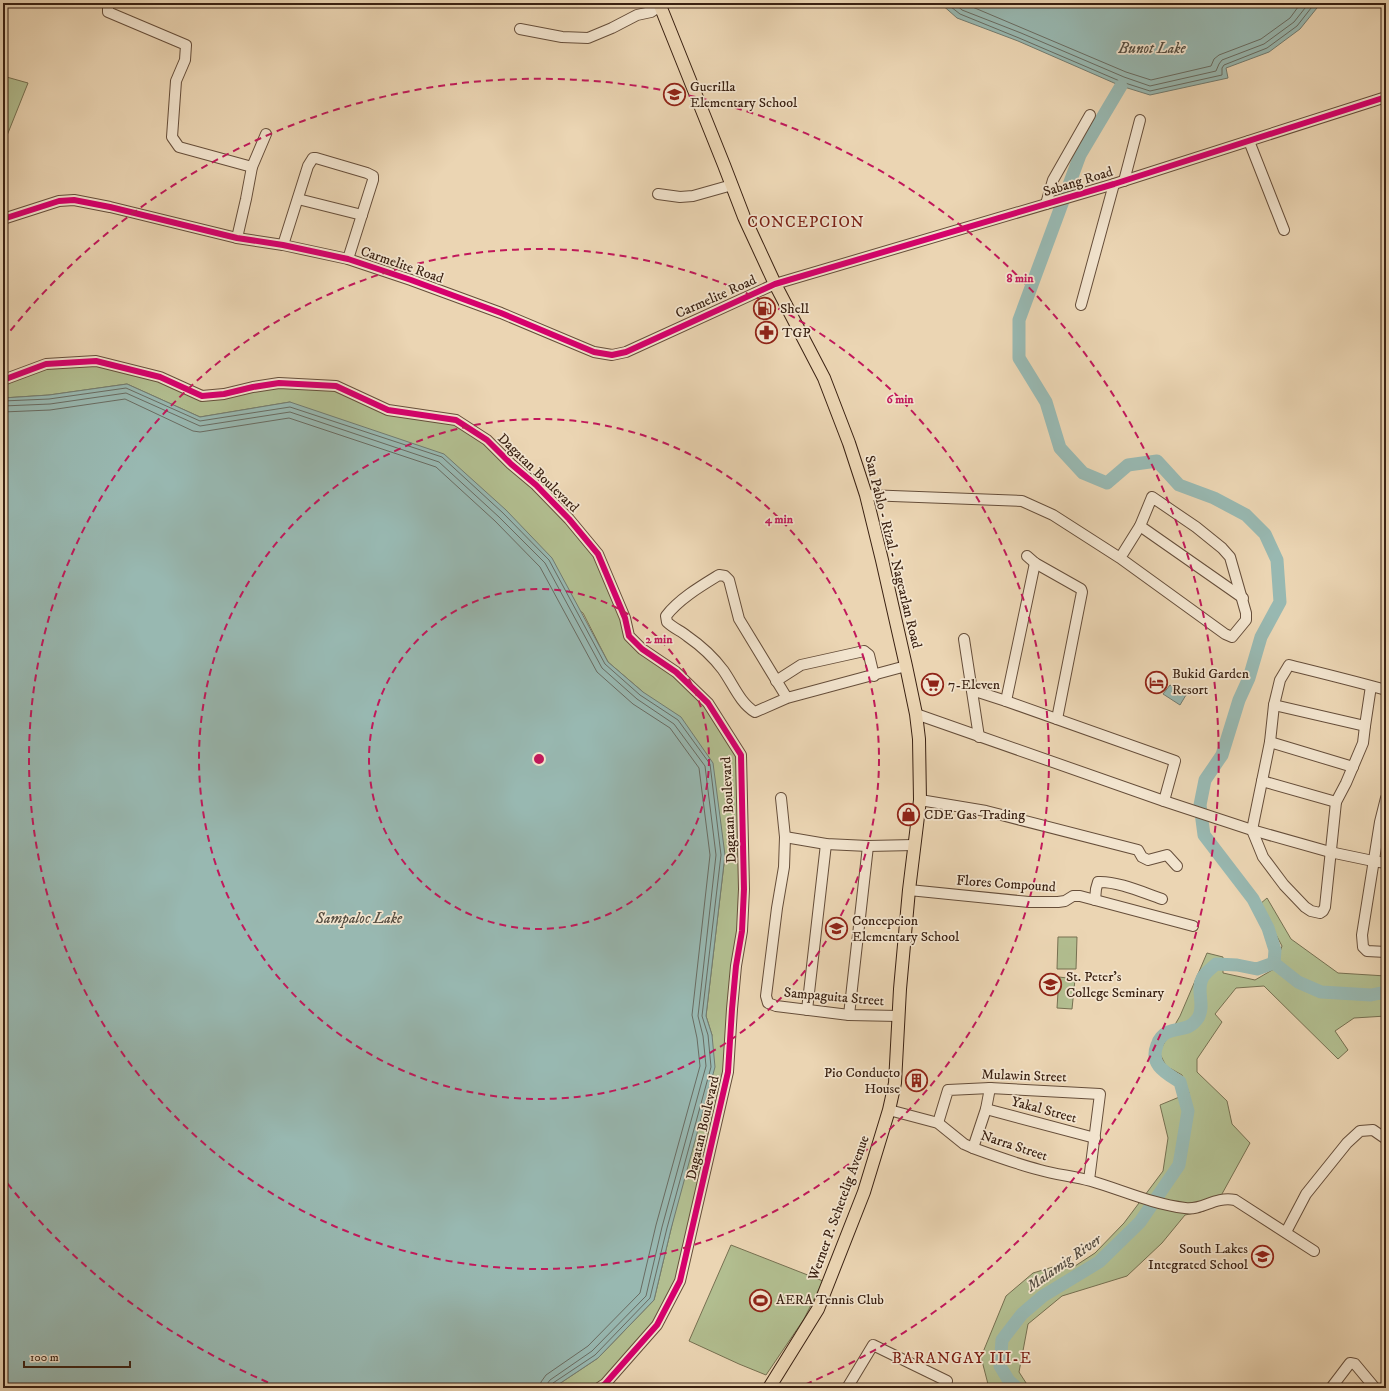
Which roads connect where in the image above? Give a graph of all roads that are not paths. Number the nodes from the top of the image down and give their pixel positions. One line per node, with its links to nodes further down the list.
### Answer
1 (108, 3): 9 (street)
2 (659, 5): 3 (street); 12 (main road, San Pablo - Rizal - Nagcarlan Road)
3 (520, 29)
4 (1386, 97): 8 (street, Sabang Road)
5 (1090, 115): 15 (street)
6 (1140, 120): 10 (street)
7 (266, 134): 9 (street)
8 (1249, 141): 10 (street, Sabang Road); 18 (street)
9 (252, 167): 19 (street)
10 (1124, 181): 11 (street, Sabang Road)
11 (1114, 184): 15 (street, Sabang Road); 23 (street)
12 (732, 185): 13 (street); 22 (main road, San Pablo - Rizal - Nagcarlan Road)
13 (658, 194)
14 (298, 199): 16 (street); 16 (street); 20 (street)
15 (1046, 204): 22 (street, Sabang Road)
16 (362, 216): 21 (street)
17 (3, 219): 19 (street, Carmelite Road)
18 (1284, 230)
19 (237, 238): 20 (street, Carmelite Road)
20 (283, 245): 21 (street, Carmelite Road)
21 (348, 259): 22 (street, Carmelite Road)
22 (775, 284): 25 (main road, San Pablo - Rizal - Nagcarlan Road)
23 (1081, 305)
24 (3, 380): 82 (street, Dagatan Boulevard)
25 (866, 495): 28 (street); 32 (main road, San Pablo - Rizal - Nagcarlan Road)
26 (1140, 526): 28 (street); 30 (street); 30 (street)
27 (1027, 556): 29 (street)
28 (1120, 558): 30 (street)
29 (1035, 563): 39 (street); 42 (street)
30 (1243, 598)
31 (964, 639): 36 (street)
32 (906, 666): 33 (street); 41 (main road, San Pablo - Rizal - Nagcarlan Road)
33 (874, 676): 34 (street); 38 (street)
34 (776, 681): 38 (street); 38 (street)
35 (1371, 686): 37 (street); 40 (street); 43 (street)
36 (972, 690): 39 (street); 44 (street)
37 (1386, 690)
38 (787, 698)
39 (1006, 701): 42 (street)
40 (1274, 705): 43 (street); 45 (street)
41 (916, 714): 44 (street); 50 (main road, San Pablo - Rizal - Nagcarlan Road)
42 (1057, 719): 51 (street)
43 (1364, 726): 46 (street)
44 (979, 737): 51 (street)
45 (1270, 742): 46 (street); 47 (street)
46 (1353, 767): 52 (street)
47 (1262, 781): 52 (street); 54 (street)
48 (781, 798): 55 (street)
49 (1386, 798): 53 (street)
50 (920, 800): 57 (main road, San Pablo - Rizal - Nagcarlan Road); 62 (street)
51 (1164, 801): 54 (street)
52 (1336, 802): 59 (street)
53 (1383, 822): 60 (street)
54 (1252, 830): 59 (street); 59 (street)
55 (785, 837): 56 (street); 68 (street, Sampaguita Street)
56 (826, 844): 58 (street); 68 (street)
57 (914, 845): 58 (street); 63 (main road, San Pablo - Rizal - Nagcarlan Road)
58 (868, 846): 69 (street)
59 (1330, 852): 60 (street)
60 (1373, 861): 61 (street); 67 (street)
61 (1386, 863)
62 (1178, 866)
63 (909, 890): 65 (street, Flores Compound); 70 (main road, San Pablo - Rizal - Nagcarlan Road)
64 (1162, 899): 65 (street)
65 (1095, 900): 66 (street, Flores Compound)
66 (1193, 926)
67 (1386, 952)
68 (807, 1010): 69 (street, Sampaguita Street)
69 (849, 1015): 70 (street, Sampaguita Street)
70 (898, 1016): 71 (main road, San Pablo - Rizal - Nagcarlan Road)
71 (896, 1050): 73 (main road, Werner P. Schetelig Avenue)
72 (990, 1088): 74 (street); 75 (street, Mulawin Street); 76 (street, Mulawin Street)
73 (889, 1110): 75 (street, Narra Street); 83 (main road, Werner P. Schetelig Avenue)
74 (986, 1110): 76 (street, Yakal Street); 78 (street)
75 (938, 1123): 78 (street, Narra Street)
76 (1095, 1138): 79 (street)
77 (1386, 1139): 80 (street)
78 (973, 1148): 79 (street, Narra Street)
79 (1089, 1180): 80 (street, Narra Street)
80 (1286, 1232): 81 (street, Narra Street)
81 (1314, 1251)
82 (599, 1388)
83 (769, 1388)
84 (848, 1388): 85 (street)
85 (943, 1388)
86 (1331, 1388): 87 (street)
87 (1375, 1388)

